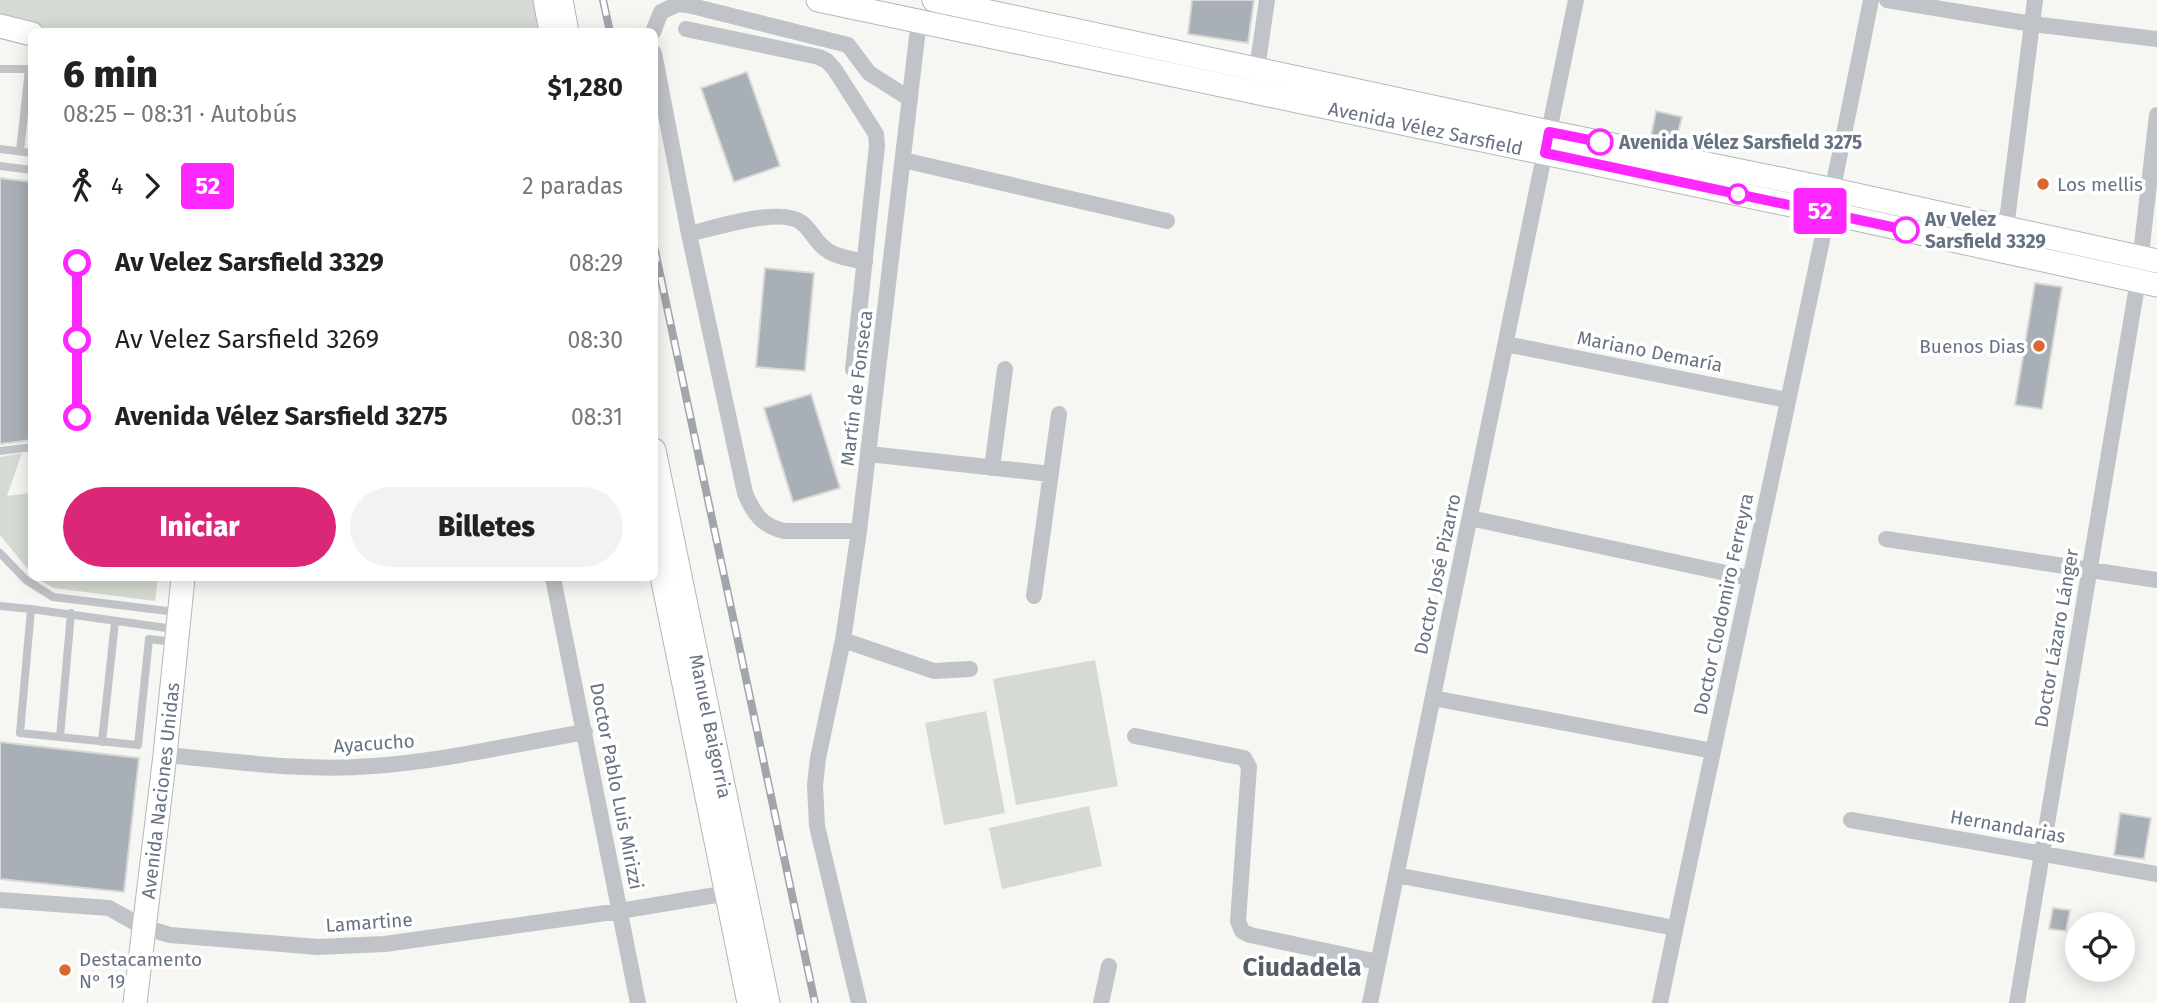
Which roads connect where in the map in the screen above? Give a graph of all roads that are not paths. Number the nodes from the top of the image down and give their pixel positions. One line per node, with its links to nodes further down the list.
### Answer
1 (546, 0): 13 (main road)
2 (561, 0): 14 (main road)
3 (818, 0): 10 (main road, Avenida Vélez Sarsfield)
4 (934, 0): 21 (main road, Avenida Vélez Sarsfield)
5 (1267, 0): 21 (street)
6 (1576, 0): 26 (street, Doctor José Pizarro)
7 (1871, 0): 33 (street, Doctor Clodomiro Ferreyra)
8 (1887, 0): 11 (street)
9 (2035, 0): 11 (street)
10 (919, 20): 24 (street, Martín de Fonseca); 26 (main road, Avenida Vélez Sarsfield)
11 (2032, 24): 18 (street); 36 (street)
12 (0, 26): 17 (main road)
13 (550, 28)
14 (567, 28)
15 (655, 28): 24 (street)
16 (686, 29): 39 (street)
17 (28, 33)
18 (2157, 39)
19 (0, 69): 20 (lane)
20 (28, 69)
21 (1257, 69): 26 (main road, Avenida Vélez Sarsfield)
22 (658, 74): 37 (street)
23 (28, 85): 28 (lane)
24 (910, 99): 30 (street, Martín de Fonseca)
25 (2157, 115): 38 (street, Doctor Lázaro Lánger)
26 (1547, 143): 33 (main road, Avenida Vélez Sarsfield); 34 (main road, Avenida Vélez Sarsfield); 41 (street, Doctor José Pizarro)
27 (0, 149): 28 (lane)
28 (20, 151): 29 (lane)
29 (28, 152)
30 (903, 160): 35 (street); 48 (street, Martín de Fonseca)
31 (0, 166): 32 (lane)
32 (28, 170)
33 (1834, 190): 34 (street, Doctor Clodomiro Ferreyra); 36 (main road, Avenida Vélez Sarsfield)
34 (1829, 214): 40 (main road, Avenida Vélez Sarsfield); 44 (street, Doctor Clodomiro Ferreyra)
35 (1167, 221)
36 (2006, 228): 38 (main road, Avenida Vélez Sarsfield)
37 (689, 234): 39 (street); 53 (street)
38 (2149, 259): 40 (street, Doctor Lázaro Lánger)
39 (865, 262): 42 (street)
40 (2148, 283): 57 (street, Doctor Lázaro Lánger)
41 (1506, 344): 44 (street, Mariano Demaría); 52 (street, Doctor José Pizarro)
42 (853, 369)
43 (1005, 369): 49 (street)
44 (1787, 400): 58 (street, Doctor Clodomiro Ferreyra)
45 (1059, 414): 51 (street)
46 (28, 448): 47 (lane)
47 (0, 451)
48 (869, 454): 49 (street); 53 (street, Martín de Fonseca)
49 (992, 468): 51 (street)
50 (658, 472): 81 (main road, Manuel Baigorria)
51 (1051, 474): 62 (street)
52 (1470, 518): 58 (street); 70 (street, Doctor José Pizarro)
53 (859, 531): 68 (street, Martín de Fonseca)
54 (1886, 539): 57 (street)
55 (0, 553): 67 (lane)
56 (658, 555): 81 (main road, Manuel Baigorria)
57 (2090, 569): 59 (street); 78 (street, Doctor Lázaro Lánger)
58 (1749, 578): 75 (street, Doctor Clodomiro Ferreyra)
59 (2157, 580)
60 (184, 581): 67 (main road, Avenida Naciones Unidas)
61 (555, 581): 71 (street, Doctor Pablo Luis Mirizzi)
62 (1034, 596)
63 (0, 606): 64 (lane)
64 (31, 609): 65 (lane); 73 (lane)
65 (71, 613): 66 (lane); 73 (lane)
66 (115, 622): 67 (lane); 74 (lane)
67 (177, 628): 74 (lane); 76 (main road, Avenida Naciones Unidas)
68 (843, 640): 69 (street); 92 (street, Martín de Fonseca)
69 (970, 669)
70 (1433, 698): 75 (street); 80 (street, Doctor José Pizarro)
71 (585, 732): 76 (street, Ayacucho); 83 (street, Doctor Pablo Luis Mirizzi)
72 (1135, 736): 86 (street)
73 (60, 737): 74 (lane)
74 (102, 741)
75 (1713, 751): 85 (street, Doctor Clodomiro Ferreyra)
76 (165, 755): 84 (main road, Avenida Naciones Unidas)
77 (1851, 820): 78 (street, Hernandarias)
78 (2040, 853): 79 (street, Hernandarias); 96 (street, Doctor Lázaro Lánger)
79 (2157, 874)
80 (1396, 875): 85 (street); 86 (street, Doctor José Pizarro)
81 (735, 892): 83 (street, Lamartine); 90 (main road, Manuel Baigorria); 91 (main road, Manuel Baigorria)
82 (0, 900): 84 (street, Lamartine)
83 (620, 911): 84 (street, Lamartine); 89 (street, Doctor Pablo Luis Mirizzi)
84 (143, 927): 88 (main road, Avenida Naciones Unidas)
85 (1675, 928): 95 (street, Doctor Clodomiro Ferreyra)
86 (1378, 962): 94 (street, Doctor José Pizarro)
87 (1109, 966): 93 (street)
88 (135, 1003)
89 (638, 1003)
90 (749, 1003)
91 (768, 1003)
92 (859, 1003)
93 (1101, 1003)
94 (1370, 1003)
95 (1660, 1003)
96 (2017, 1003)

